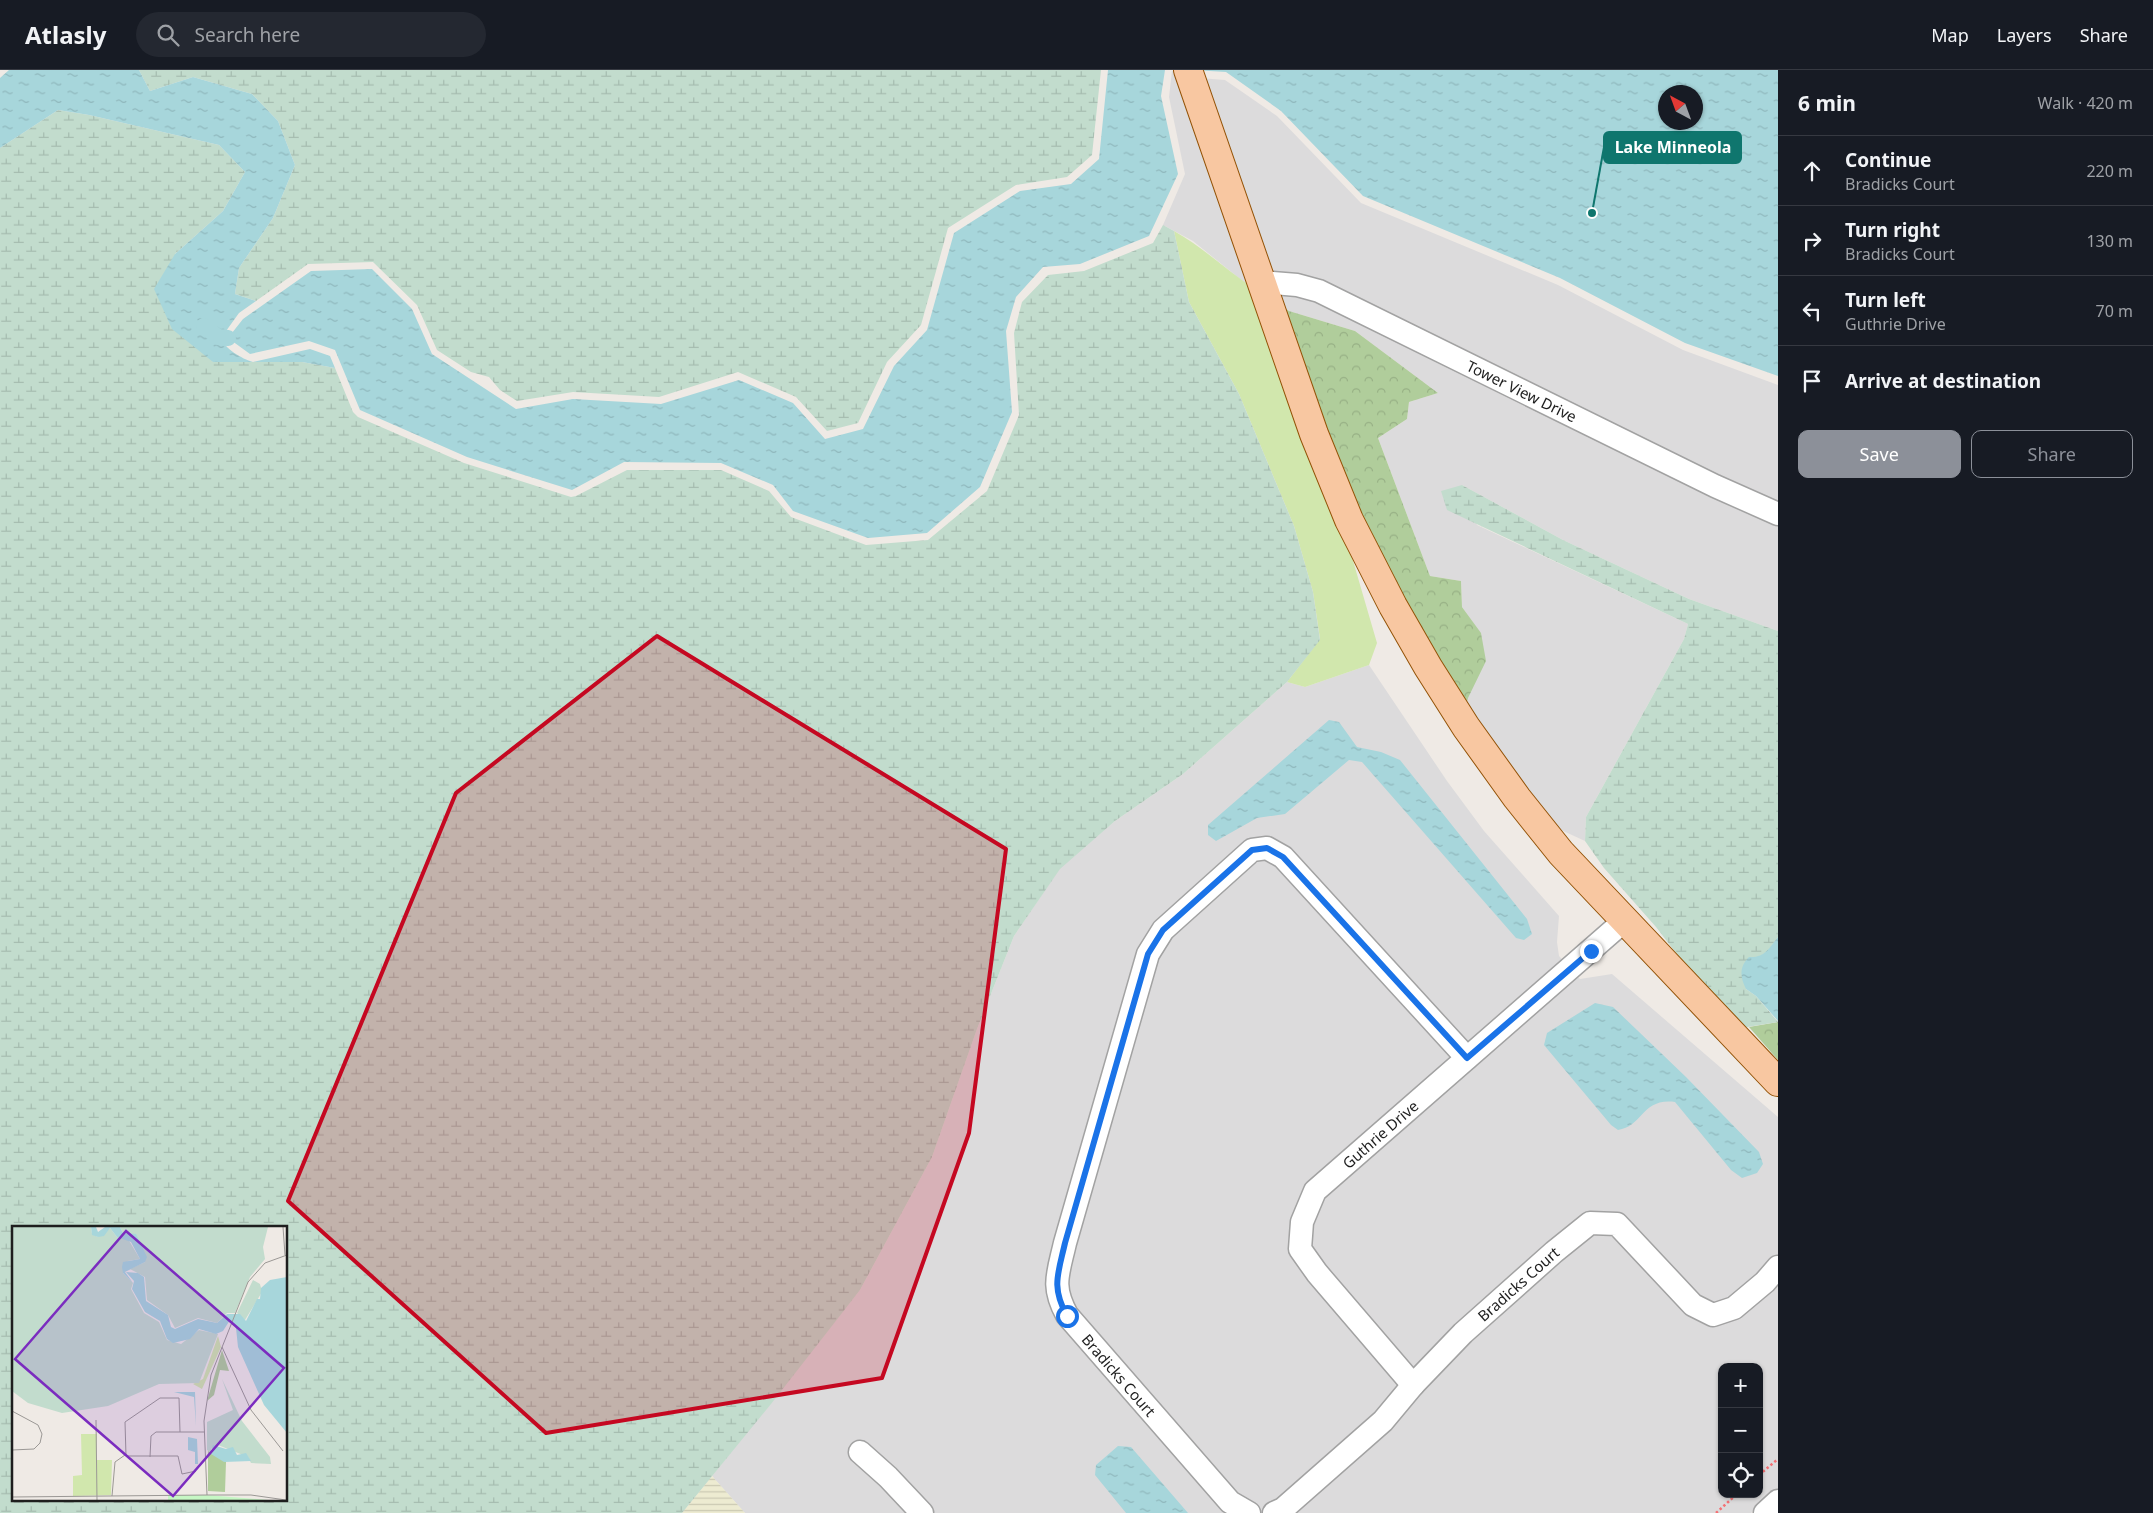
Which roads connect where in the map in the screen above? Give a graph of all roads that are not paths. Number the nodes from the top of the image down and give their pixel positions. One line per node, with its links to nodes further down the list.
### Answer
1 (1191, 80): 2 (main road)
2 (1262, 282): 3 (street, Tower View Drive); 4 (main road)
3 (1778, 514)
4 (1624, 922): 5 (street, Guthrie Drive); 6 (main road)
5 (1467, 1058): 8 (street, Guthrie Drive); 11 (street, Bradicks Court)
6 (1778, 1082)
7 (1778, 1267): 8 (street, Bradicks Court)
8 (1412, 1385): 13 (street, Bradicks Court)
9 (860, 1452): 12 (street)
10 (1778, 1502): 14 (street)
11 (1244, 1512)
12 (922, 1513)
13 (1274, 1513)
14 (1765, 1513)

